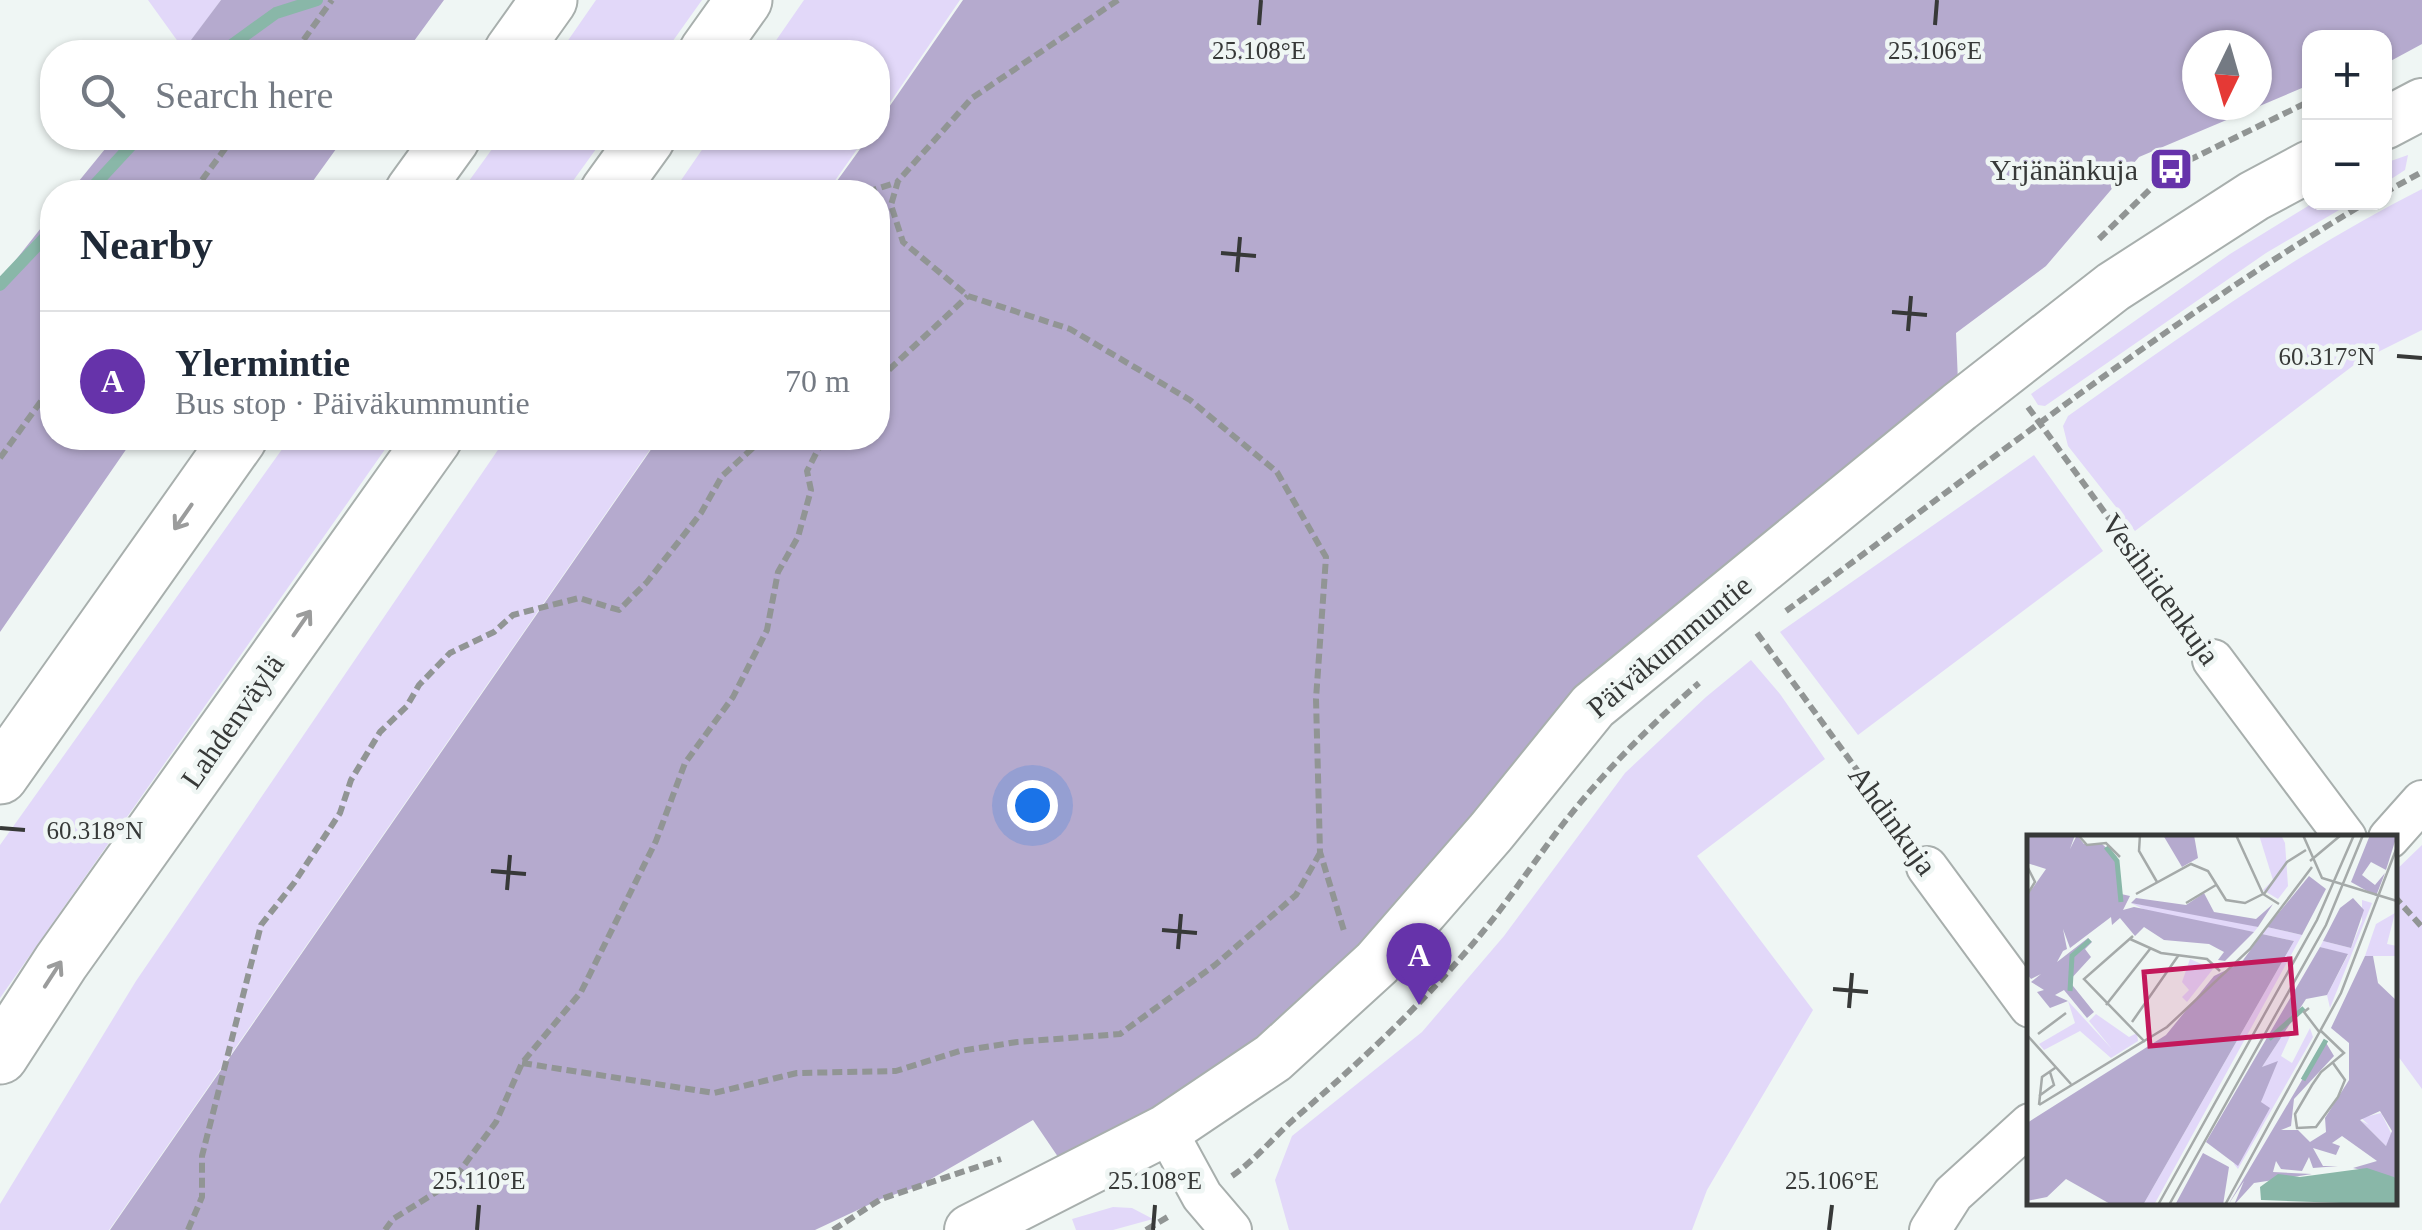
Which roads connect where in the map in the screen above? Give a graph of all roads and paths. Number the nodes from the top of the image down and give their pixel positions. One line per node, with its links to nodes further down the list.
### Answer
1 (332, 0): 5 (path)
2 (549, 0): 6 (highway)
3 (744, 0): 7 (highway)
4 (1118, 0): 19 (path)
5 (304, 40)
6 (521, 40)
7 (716, 40)
8 (2422, 104): 10 (street)
9 (2302, 105): 23 (path)
10 (2392, 120)
11 (225, 150): 16 (path)
12 (443, 150): 17 (highway)
13 (638, 150): 18 (highway)
14 (2302, 170): 26 (street, Päiväkummuntie)
15 (2422, 172): 21 (path)
16 (202, 180)
17 (422, 180)
18 (617, 180)
19 (898, 182): 20 (path); 24 (path)
20 (890, 185)
21 (2392, 189)
22 (2355, 210): 28 (path)
23 (2089, 249)
24 (968, 296): 25 (path); 42 (path)
25 (890, 369)
26 (2002, 372): 28 (path, Vesihiidenkuja); 46 (street, Päiväkummuntie)
27 (40, 403): 33 (path)
28 (2041, 425): 34 (path); 36 (path, Vesihiidenkuja)
29 (231, 450): 38 (highway, one-way to 38)
30 (425, 450): 48 (highway, Lahdenväylä, one-way to 30)
31 (751, 450): 53 (path)
32 (815, 450): 49 (path)
33 (0, 458)
34 (1757, 633): 35 (path); 43 (path, Ahdinkuja)
35 (1742, 645)
36 (2213, 660): 40 (street, Vesihiidenkuja)
37 (1700, 682): 52 (path)
38 (0, 776)
39 (2422, 801): 41 (street)
40 (2344, 835)
41 (2392, 835)
42 (1320, 852): 46 (path); 49 (path)
43 (1927, 867): 47 (street, Ahdinkuja)
44 (2397, 899): 45 (path)
45 (2422, 927)
46 (1359, 980): 51 (street, Päiväkummuntie)
47 (2027, 1003)
48 (0, 1056)
49 (522, 1063): 54 (path)
50 (2027, 1127): 58 (street)
51 (1166, 1130): 52 (street); 55 (street, Päiväkummuntie)
52 (1202, 1196): 56 (path); 57 (street)
53 (188, 1230)
54 (385, 1230)
55 (970, 1230)
56 (1146, 1230)
57 (1231, 1230)
58 (1930, 1230)

